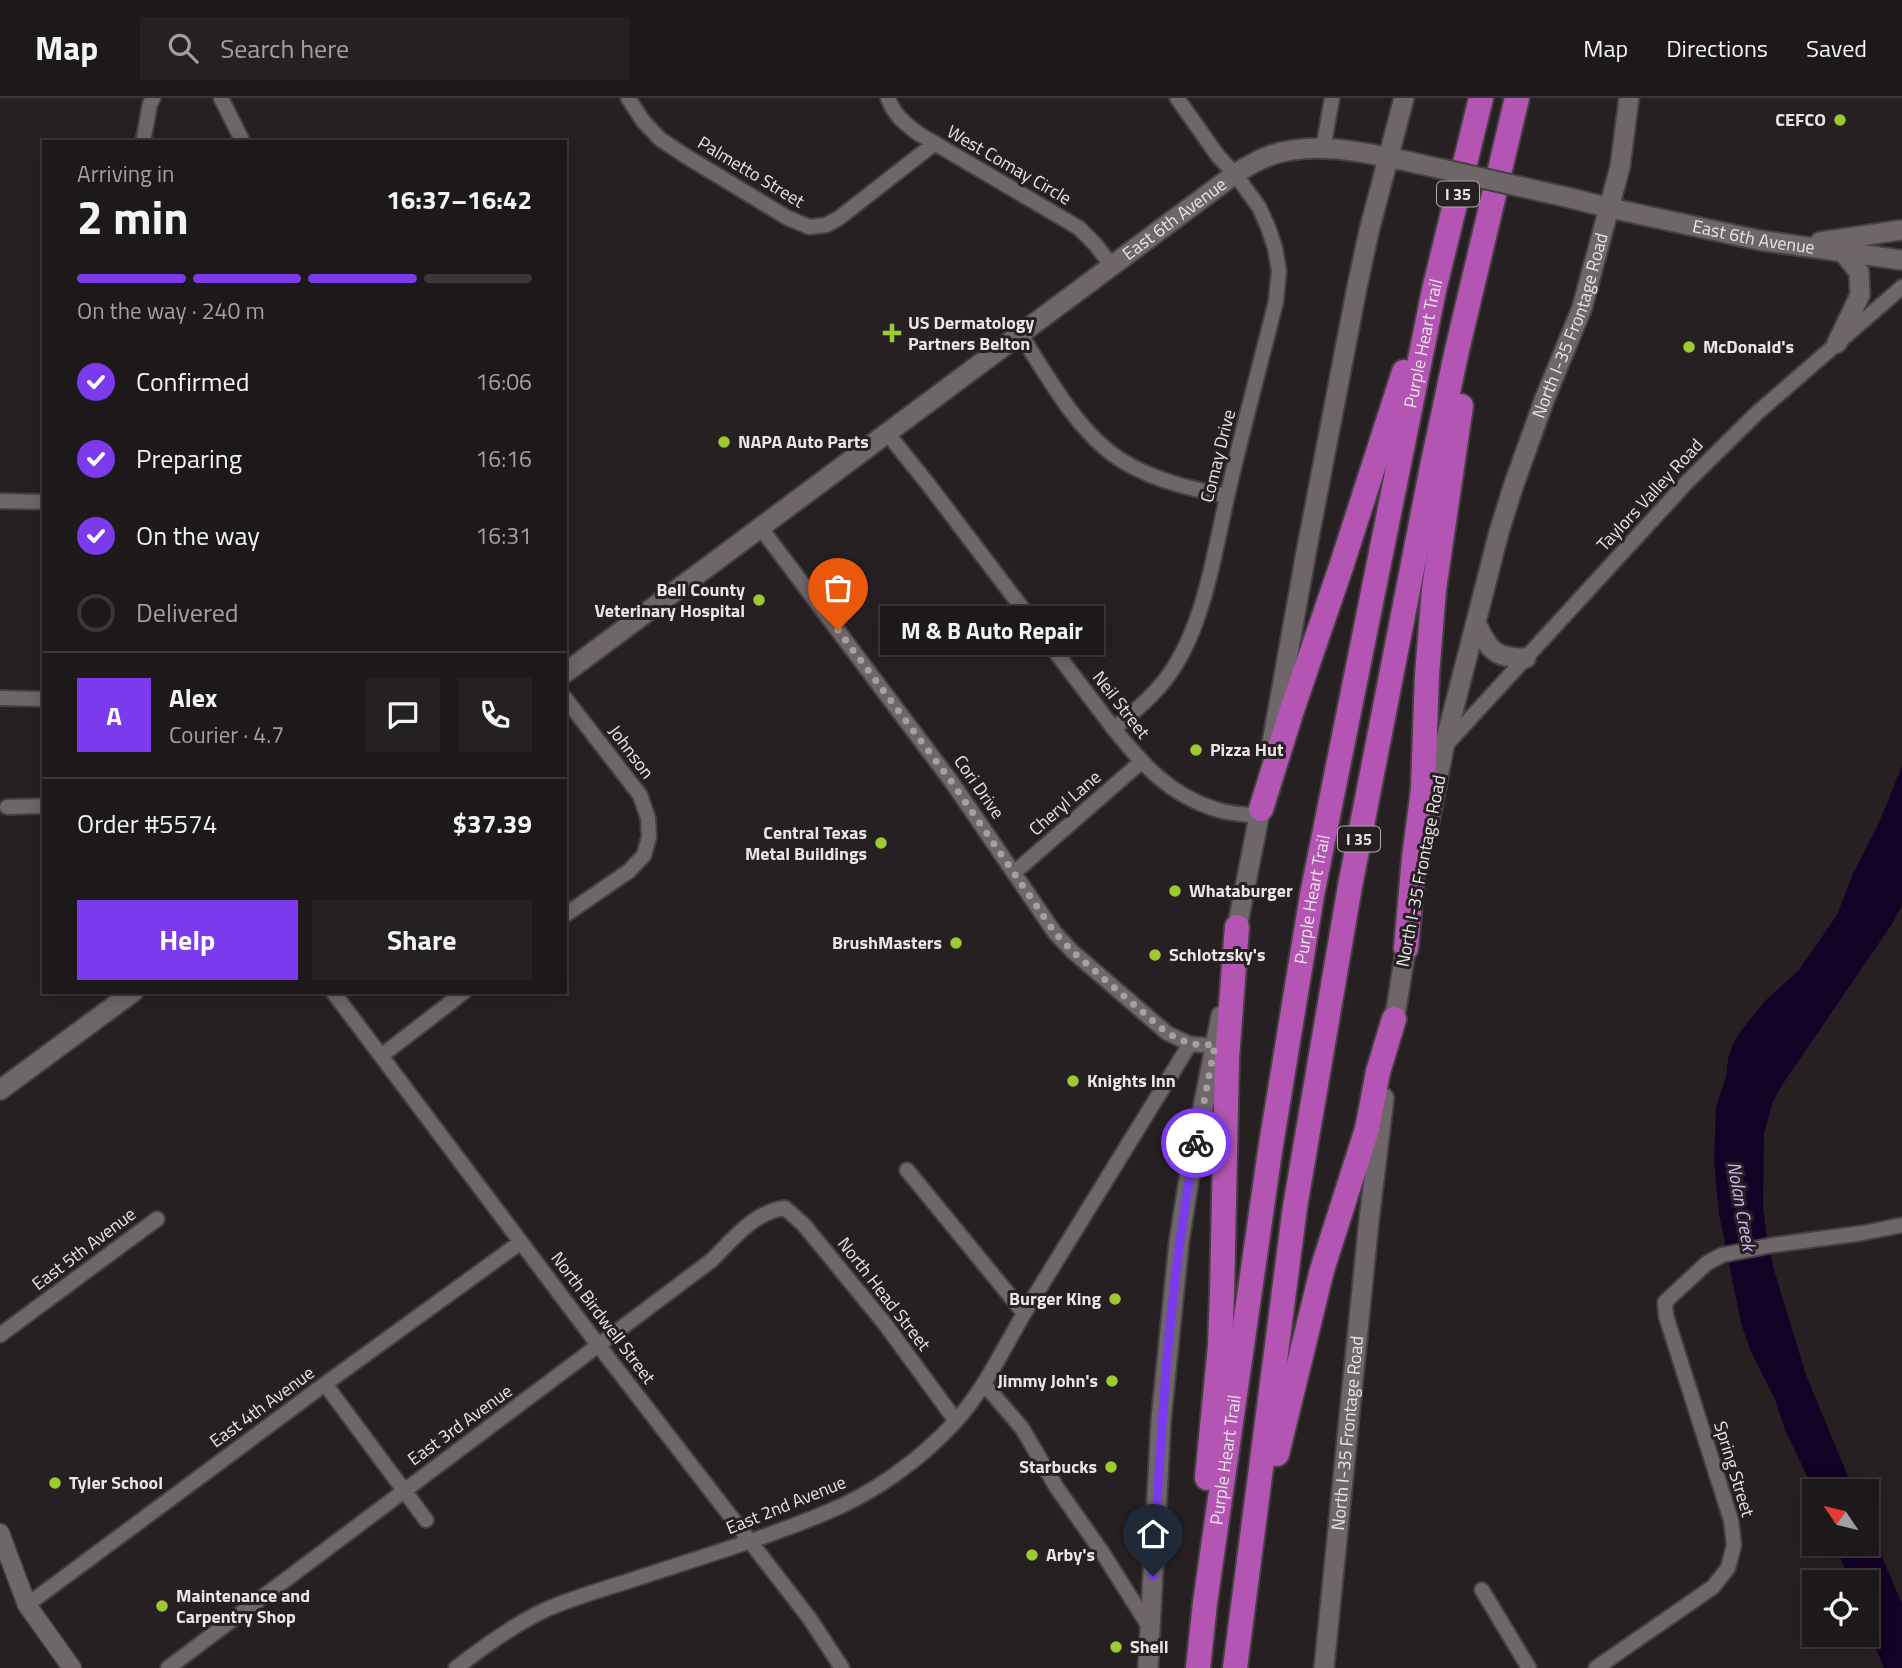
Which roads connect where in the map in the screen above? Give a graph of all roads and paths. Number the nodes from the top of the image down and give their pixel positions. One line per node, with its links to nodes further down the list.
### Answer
1 (153, 98): 11 (street)
2 (221, 98): 12 (street)
3 (628, 98): 13 (street, Palmetto Street)
4 (888, 98): 13 (street, West Comay Circle)
5 (1177, 98): 16 (street, Comay Drive)
6 (1332, 98): 14 (street)
7 (1404, 98): 15 (main road)
8 (1481, 98): 25 (highway, Purple Heart Trail / I 35)
9 (1517, 98): 21 (highway, Purple Heart Trail / I 35)
10 (1629, 98): 17 (main road, North I-35 Frontage Road)
11 (143, 140)
12 (242, 140)
13 (935, 143): 23 (street, West Comay Circle)
14 (1323, 149): 15 (main road, East 6th Avenue); 16 (main road, East 6th Avenue)
15 (1395, 159): 17 (main road, East 6th Avenue, bridge); 44 (main road)
16 (1235, 174): 23 (main road, East 6th Avenue); 29 (street, Comay Drive)
17 (1609, 208): 19 (main road, East 6th Avenue); 33 (main road, North I-35 Frontage Road)
18 (1902, 230): 19 (main road)
19 (1799, 246): 20 (main road, East 6th Avenue)
20 (1843, 252): 22 (main road, East 6th Avenue); 27 (main road)
21 (1480, 255): 48 (highway); 73 (highway, Purple Heart Trail / I 35)
22 (1902, 260)
23 (1112, 266): 26 (main road, East 6th Avenue)
24 (1902, 287): 27 (street, Taylors Valley Road)
25 (1434, 290): 44 (highway); 75 (highway, Purple Heart Trail / I 35)
26 (1020, 334): 28 (main road, East 6th Avenue); 29 (street)
27 (1837, 343): 34 (street, Taylors Valley Road)
28 (887, 433): 32 (main road, East 6th Avenue); 39 (street, Neil Street)
29 (1227, 496): 39 (street, Comay Drive)
30 (0, 501): 31 (street)
31 (42, 502)
32 (760, 527): 35 (main road, East 6th Avenue); 45 (street, Cori Drive)
33 (1476, 623): 34 (main road); 40 (main road, North I-35 Frontage Road)
34 (1526, 658): 40 (street, Taylors Valley Road)
35 (567, 672)
36 (0, 698): 37 (street)
37 (42, 699)
38 (567, 701): 46 (street, Johnson)
39 (1114, 729): 41 (street, Neil Street)
40 (1444, 747): 48 (main road, North I-35 Frontage Road)
41 (1142, 762): 44 (street, Neil Street); 45 (street, Cheryl Lane)
42 (42, 806): 43 (street)
43 (7, 807)
44 (1259, 813): 47 (main road)
45 (1015, 872): 53 (street, Cori Drive)
46 (567, 914)
47 (1237, 927): 54 (main road); 75 (highway)
48 (1406, 947): 52 (main road, North I-35 Frontage Road)
49 (130, 994): 56 (main road)
50 (334, 994): 55 (street, North Birdwell Street)
51 (461, 994): 55 (street)
52 (1394, 1019): 73 (highway); 87 (main road, North I-35 Frontage Road)
53 (1190, 1044): 54 (street); 62 (street, East 2nd Avenue)
54 (1215, 1045): 77 (main road)
55 (381, 1056): 61 (street, North Birdwell Street)
56 (0, 1090)
57 (907, 1170): 62 (street)
58 (771, 1209): 64 (street, East 3rd Avenue); 67 (street, North Head Street)
59 (158, 1219): 63 (street, East 5th Avenue)
60 (1902, 1224): 89 (street, Spring Street)
61 (521, 1242): 64 (street, North Birdwell Street); 65 (street, East 4th Avenue)
62 (1024, 1313): 66 (street, East 2nd Avenue)
63 (0, 1335)
64 (599, 1346): 68 (street, East 3rd Avenue); 71 (street, North Birdwell Street)
65 (325, 1384): 68 (street); 76 (street, East 4th Avenue)
66 (984, 1384): 67 (street, East 2nd Avenue); 77 (street)
67 (956, 1421): 71 (street, East 2nd Avenue)
68 (403, 1491): 69 (street); 82 (street, East 3rd Avenue)
69 (426, 1520)
70 (0, 1533): 72 (street)
71 (750, 1541): 78 (street, East 2nd Avenue); 84 (street, North Birdwell Street)
72 (5, 1564): 76 (street)
73 (1245, 1588): 80 (highway, Purple Heart Trail / I 35)
74 (1482, 1590): 88 (street)
75 (1205, 1603): 79 (highway, Purple Heart Trail / I 35)
76 (27, 1605): 81 (street)
77 (1150, 1628): 85 (main road); 86 (main road)
78 (472, 1663): 83 (street, East 2nd Avenue)
79 (1198, 1665)
80 (1236, 1665)
81 (72, 1668)
82 (168, 1668)
83 (456, 1668)
84 (842, 1668)
85 (1147, 1668)
86 (1156, 1668)
87 (1324, 1668)
88 (1529, 1668)
89 (1596, 1668)

